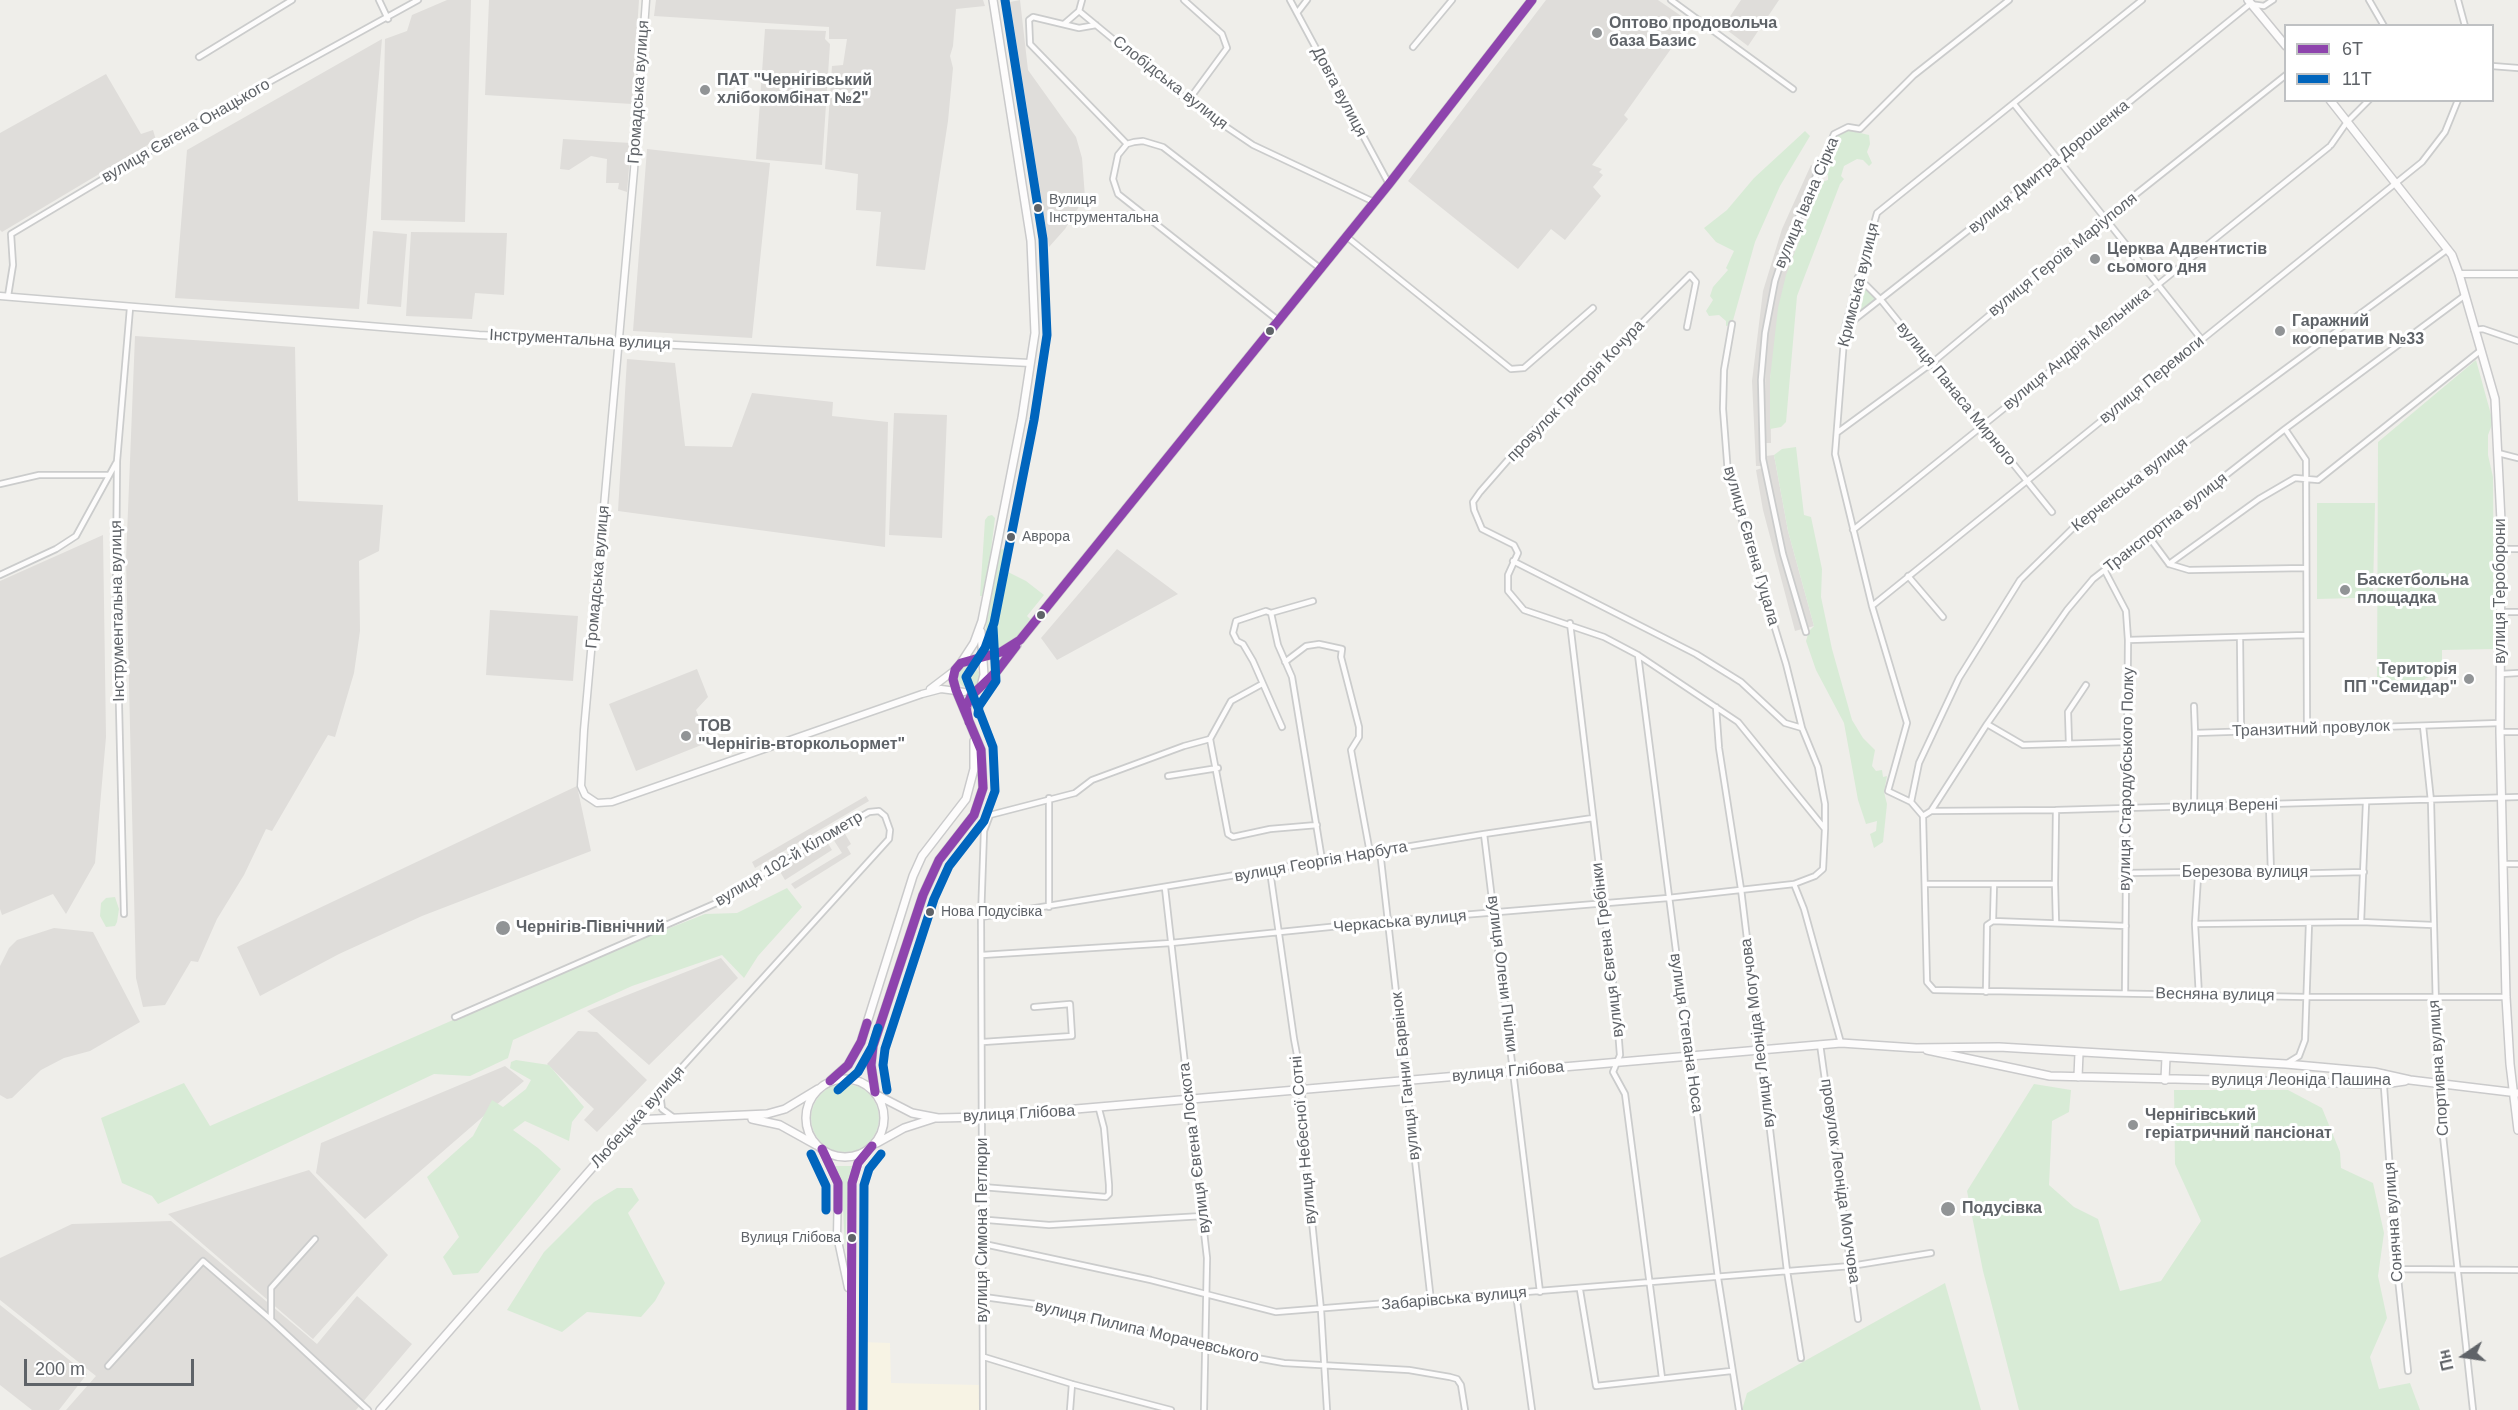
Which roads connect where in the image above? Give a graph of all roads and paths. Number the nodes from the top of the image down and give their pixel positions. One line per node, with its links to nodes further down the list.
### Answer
1 (292, 0): 28 (street)
2 (379, 0): 21 (street)
3 (418, 0): 21 (street, вулиця Євгена Онацького)
4 (646, 0): 65 (street, Громадська вулиця)
5 (993, 0): 67 (main road)
6 (1082, 0): 19 (street)
7 (1184, 0): 33 (street)
8 (1290, 0): 20 (street, Довга вулиця)
9 (1307, 0): 20 (street)
10 (1452, 0): 27 (street)
11 (1532, 0): 41 (main road)
12 (1671, 0): 32 (street)
13 (2009, 0): 98 (street, вулиця Івана Сірка)
14 (2142, 0): 37 (street, Кримська вулиця)
15 (2273, 0): 18 (street)
16 (2369, 0): 23 (street)
17 (2458, 0): 24 (street)
18 (2249, 2): 26 (main road); 40 (street, вулиця Дмитра Дорошенка)
19 (1079, 11): 22 (street); 25 (street, Слобідська вулиця)
20 (1297, 13): 41 (street, Довга вулиця)
21 (387, 19): 53 (street, вулиця Євгена Онацького)
22 (1064, 24): 25 (street, Слобідська вулиця); 39 (street, Слобідська вулиця)
23 (2383, 24)
24 (2464, 24)
25 (1096, 25): 33 (street, Слобідська вулиця)
26 (2284, 44)
27 (1413, 48)
28 (199, 57)
29 (2494, 66): 30 (street)
30 (2518, 68)
31 (2284, 77): 44 (street, вулиця Героїв Маріуполя)
32 (1793, 89)
33 (1188, 101): 43 (street, Слобідська вулиця)
34 (2332, 102): 38 (main road, вулиця Тероборони)
35 (2367, 102): 38 (street, вулиця Андрія Мельника)
36 (2457, 102): 42 (street, вулиця Перемоги)
37 (2014, 104): 40 (street); 50 (street, Кримська вулиця)
38 (2347, 122): 42 (main road, вулиця Тероборони); 51 (street, вулиця Андрія Мельника)
39 (1127, 144): 47 (street); 58 (street)
40 (2059, 159): 44 (street); 55 (street, вулиця Дмитра Дорошенка)
41 (1389, 184): 43 (main road)
42 (2395, 184): 46 (main road, вулиця Тероборони); 63 (street, вулиця Перемоги)
43 (1374, 202): 45 (main road)
44 (2106, 218): 51 (street); 68 (street, вулиця Героїв Маріуполя)
45 (1347, 237): 47 (main road); 57 (street)
46 (2448, 249): 48 (main road, вулиця Тероборони); 143 (street, Керченська вулиця)
47 (1321, 269): 58 (main road)
48 (2459, 274): 49 (street); 54 (main road, вулиця Тероборони)
49 (2518, 274)
50 (1858, 277): 55 (street, вулиця Панаса Мирного); 61 (street, Кримська вулиця)
51 (2158, 284): 63 (street); 69 (street, вулиця Андрія Мельника)
52 (0, 296): 53 (street, Інструментальна вулиця)
53 (8, 296): 56 (street, Інструментальна вулиця)
54 (2464, 296): 62 (main road, вулиця Тероборони); 70 (street, Транспортна вулиця)
55 (1881, 300): 61 (street, вулиця Дмитра Дорошенка); 68 (street, вулиця Панаса Мирного)
56 (130, 308): 65 (street, Інструментальна вулиця); 74 (street, Інструментальна вулиця)
57 (1593, 308)
58 (1279, 321): 102 (main road)
59 (1732, 324): 128 (street, вулиця Євгена Гуцала)
60 (1687, 327): 84 (street, провулок Григорія Кочура)
61 (1845, 327): 71 (street, Кримська вулиця)
62 (2474, 330): 64 (street); 66 (main road, вулиця Тероборони)
63 (2202, 340): 77 (street, вулиця Перемоги)
64 (2518, 341)
65 (617, 342): 67 (street, Інструментальна вулиця); 118 (street, Громадська вулиця)
66 (2480, 351): 72 (main road, вулиця Тероборони); 76 (street)
67 (1030, 363): 97 (main road)
68 (1932, 363): 69 (street, вулиця Панаса Мирного); 71 (street, вулиця Героїв Маріуполя)
69 (1981, 426): 77 (street, вулиця Панаса Мирного); 80 (street, вулиця Андрія Мельника)
70 (2284, 429): 76 (street); 81 (street, Транспортна вулиця)
71 (1838, 432): 80 (street, Кримська вулиця)
72 (2498, 453): 73 (street); 82 (main road, вулиця Тероборони)
73 (2518, 458)
74 (117, 461): 75 (street); 175 (street, Інструментальна вулиця)
75 (109, 475): 78 (street); 88 (street)
76 (2306, 480): 85 (street); 86 (street)
77 (2025, 481): 79 (street, вулиця Панаса Мирного); 89 (street, вулиця Перемоги)
78 (0, 484)
79 (2052, 512)
80 (1853, 530): 91 (street, Кримська вулиця)
81 (2149, 537): 85 (street); 87 (street, Транспортна вулиця)
82 (2501, 549): 83 (street); 92 (main road, вулиця Тероборони)
83 (2518, 549)
84 (1513, 561): 96 (street); 128 (street)
85 (2169, 564): 86 (street)
86 (2306, 568): 99 (street)
87 (2105, 571): 103 (street, вулиця Стародубського Полку); 124 (street, Транспортна вулиця)
88 (0, 575)
89 (1908, 576): 91 (street, вулиця Перемоги); 95 (street)
90 (1313, 601): 94 (street)
91 (1872, 606): 143 (street, Кримська вулиця)
92 (2501, 612): 93 (street); 111 (main road, вулиця Тероборони)
93 (2518, 612)
94 (1271, 613): 108 (street); 113 (street)
95 (1943, 617)
96 (1570, 623): 105 (street); 151 (street, вулиця Євгена Гребінки)
97 (981, 626): 101 (main road); 107 (main road)
98 (1806, 632)
99 (2306, 635): 100 (street); 129 (street)
100 (2240, 637): 103 (street); 130 (street)
101 (981, 638): 104 (main road); 106 (main road)
102 (1020, 640): 104 (main road); 117 (main road)
103 (2128, 640): 135 (street, вулиця Стародубського Полку)
104 (1001, 652): 106 (main road)
105 (1638, 655): 121 (street); 172 (street, вулиця Степана Носа)
106 (983, 658): 107 (main road); 112 (main road)
107 (964, 662): 109 (main road); 112 (main road)
108 (1285, 662): 153 (street); 157 (street)
109 (955, 670): 115 (main road); 118 (street)
110 (2518, 673): 111 (street)
111 (2501, 674): 123 (main road, вулиця Тероборони)
112 (984, 675): 117 (main road)
113 (1262, 684): 127 (street); 134 (street)
114 (2086, 685): 136 (street)
115 (958, 688): 116 (street); 117 (main road); 119 (main road)
116 (946, 689): 118 (street); 119 (street)
117 (977, 689): 122 (main road)
118 (922, 694)
119 (961, 704): 122 (main road)
120 (2194, 706): 133 (street)
121 (1716, 707): 154 (street); 171 (street, вулиця Леоніда Могучова)
122 (966, 712): 125 (main road)
123 (2500, 723): 126 (street, Транзитний провулок); 131 (main road, вулиця Тероборони)
124 (1987, 724): 136 (street); 149 (street, Транспортна вулиця)
125 (971, 726): 213 (main road); 220 (main road)
126 (2423, 726): 129 (street, Транзитний провулок); 142 (street, Спортивна вулиця)
127 (1282, 727)
128 (1802, 728): 154 (street)
129 (2307, 729): 130 (street, Транзитний провулок)
130 (2241, 731): 133 (street, Транзитний провулок)
131 (2500, 732): 132 (street); 140 (main road, вулиця Тероборони)
132 (2518, 732)
133 (2195, 733): 146 (street)
134 (1210, 740): 137 (street); 139 (street, вулиця Симона Петлюри)
135 (2127, 742): 136 (street); 147 (street, вулиця Стародубського Полку)
136 (2068, 744)
137 (1218, 768): 138 (street); 153 (street)
138 (1168, 776)
139 (1049, 798): 174 (street); 177 (street, вулиця Симона Петлюри)
140 (2502, 798): 141 (street, вулиця Верені); 142 (street, вулиця Верені); 159 (main road, вулиця Тероборони)
141 (2518, 798)
142 (2431, 801): 144 (street, вулиця Верені); 185 (street, Спортивна вулиця)
143 (1911, 802): 150 (street)
144 (2366, 803): 145 (street, вулиця Верені); 162 (street)
145 (2269, 805): 146 (street, вулиця Верені); 164 (street)
146 (2194, 807): 147 (street, вулиця Верені)
147 (2127, 808): 148 (street, вулиця Верені); 163 (street, вулиця Стародубського Полку)
148 (2056, 810): 149 (street, вулиця Верені); 169 (street)
149 (1931, 811): 150 (street)
150 (1923, 816): 167 (street)
151 (1593, 818): 155 (street, вулиця Георгія Нарбута); 173 (street, вулиця Євгена Гребінки)
152 (889, 822): 196 (street, вулиця 102-й Кілометр); 218 (street, Любецька вулиця)
153 (1317, 825): 158 (street)
154 (1825, 829): 166 (street, Черкаська вулиця)
155 (1484, 834): 156 (street, вулиця Георгія Нарбута); 176 (street, вулиця Олени Пчілки)
156 (1380, 851): 157 (street, вулиця Георгія Нарбута); 178 (street, вулиця Ганни Барвінок)
157 (1370, 853): 158 (street, вулиця Георгія Нарбута)
158 (1322, 860): 161 (street, вулиця Георгія Нарбута)
159 (2504, 864): 160 (street); 193 (main road, вулиця Тероборони)
160 (2518, 864)
161 (1270, 871): 170 (street, вулиця Георгія Нарбута); 186 (street, вулиця Небесної Сотні)
162 (2364, 872): 164 (street, Березова вулиця); 180 (street)
163 (2126, 873): 165 (street, Березова вулиця); 184 (street, вулиця Стародубського Полку)
164 (2271, 874): 165 (street, Березова вулиця)
165 (2198, 876): 183 (street)
166 (1794, 884): 171 (street, Черкаська вулиця); 198 (street)
167 (1925, 884): 168 (street); 189 (street, Весняна вулиця)
168 (1994, 885): 169 (street); 179 (street)
169 (2055, 887): 181 (street)
170 (1165, 888): 174 (street, вулиця Георгія Нарбута); 187 (street, вулиця Євгена Лоскота)
171 (1741, 889): 172 (street, Черкаська вулиця); 201 (street, вулиця Леоніда Могучова)
172 (1668, 898): 173 (street, Черкаська вулиця); 203 (street, вулиця Степана Носа)
173 (1602, 904): 176 (street, Черкаська вулиця); 205 (street, вулиця Євгена Гребінки)
174 (1049, 907): 177 (street, вулиця Георгія Нарбута)
175 (124, 914)
176 (1494, 914): 178 (street, Черкаська вулиця); 207 (street, вулиця Олени Пчілки)
177 (981, 917): 188 (street, вулиця Симона Петлюри)
178 (1389, 921): 186 (street, Черкаська вулиця); 210 (street, вулиця Ганни Барвінок)
179 (1993, 921): 181 (street); 189 (street)
180 (2361, 922): 182 (street); 185 (street)
181 (2056, 923): 184 (street)
182 (2309, 923): 183 (street); 192 (street)
183 (2195, 924): 191 (street)
184 (2126, 926): 190 (street, вулиця Стародубського Полку)
185 (2433, 926): 194 (street, Спортивна вулиця)
186 (1279, 933): 187 (street, Черкаська вулиця); 217 (street, вулиця Небесної Сотні)
187 (1171, 943): 188 (street, Черкаська вулиця); 221 (street, вулиця Євгена Лоскота)
188 (982, 955): 197 (street, вулиця Симона Петлюри)
189 (1986, 992): 190 (street, Весняна вулиця)
190 (2125, 993): 191 (street, Весняна вулиця)
191 (2199, 996): 192 (street, Весняна вулиця)
192 (2307, 997): 194 (street, Весняна вулиця); 206 (street)
193 (2506, 997): 194 (street, Весняна вулиця); 219 (main road, вулиця Тероборони)
194 (2434, 999): 214 (street, Спортивна вулиця)
195 (1034, 1007): 197 (street)
196 (455, 1017)
197 (983, 1042): 225 (street, вулиця Симона Петлюри)
198 (1841, 1042): 199 (main road, вулиця Глібова); 200 (main road, вулиця Глібова)
199 (1820, 1044): 201 (main road, вулиця Глібова); 237 (street, провулок Леоніда Могучова)
200 (1916, 1048): 202 (main road, вулиця Леоніда Пашина); 209 (main road, вулиця Леоніда Пашина)
201 (1759, 1050): 203 (main road, вулиця Глібова); 241 (street, вулиця Леоніда Могучова)
202 (2079, 1053): 204 (main road, вулиця Леоніда Пашина); 209 (main road)
203 (1689, 1056): 205 (main road, вулиця Глібова); 242 (street, вулиця Степана Носа)
204 (2166, 1057): 206 (main road, вулиця Леоніда Пашина); 211 (main road)
205 (1616, 1063): 207 (main road, вулиця Глібова); 243 (street, вулиця Євгена Гребінки)
206 (2286, 1064): 208 (main road, вулиця Леоніда Пашина)
207 (1514, 1071): 210 (main road, вулиця Глібова); 245 (street, вулиця Олени Пчілки)
208 (2383, 1073): 212 (main road, вулиця Леоніда Пашина); 215 (street, Сонячна вулиця)
209 (2078, 1077): 211 (main road, вулиця Леоніда Пашина)
210 (1407, 1080): 217 (main road, вулиця Глібова); 250 (street, вулиця Ганни Барвінок)
211 (2165, 1080): 215 (main road, вулиця Леоніда Пашина)
212 (2410, 1080): 214 (main road); 215 (main road, вулиця Леоніда Пашина)
213 (830, 1081): 216 (main road); 220 (main road)
214 (2437, 1082): 219 (main road); 239 (street, Спортивна вулиця)
215 (2384, 1084): 238 (street, Сонячна вулиця)
216 (818, 1089): 224 (main road); 230 (main road)
217 (1302, 1089): 221 (main road, вулиця Глібова); 251 (street, вулиця Небесної Сотні)
218 (661, 1092): 223 (street); 227 (street, Любецька вулиця)
219 (2516, 1093): 228 (main road, вулиця Тероборони)
220 (876, 1094): 226 (main road, вулиця Глібова); 229 (main road)
221 (1189, 1099): 222 (main road, вулиця Глібова); 233 (street, вулиця Євгена Лоскота)
222 (1099, 1108): 225 (main road, вулиця Глібова); 231 (street, вулиця Глібова)
223 (673, 1117): 224 (main road); 227 (main road)
224 (743, 1117): 230 (main road)
225 (983, 1117): 226 (main road, вулиця Глібова); 231 (street, вулиця Симона Петлюри)
226 (938, 1118): 229 (main road, вулиця Глібова)
227 (634, 1120): 264 (main road, Любецька вулиця)
228 (2518, 1130)
229 (873, 1145): 230 (main road); 248 (street)
230 (821, 1148): 248 (street)
231 (982, 1187): 232 (street, вулиця Симона Петлюри)
232 (983, 1216): 233 (street); 235 (street, вулиця Симона Петлюри)
233 (1203, 1216): 246 (street, вулиця Євгена Лоскота)
234 (315, 1239): 252 (street)
235 (984, 1244): 246 (street, Забарівська вулиця); 249 (street, вулиця Симона Петлюри)
236 (1931, 1253): 237 (street, Забарівська вулиця)
237 (1851, 1266): 241 (street, Забарівська вулиця); 253 (street, провулок Леоніда Могучова)
238 (2397, 1269): 239 (street); 260 (street, Сонячна вулиця)
239 (2458, 1270): 240 (street); 274 (street, Спортивна вулиця)
240 (2518, 1270)
241 (1787, 1271): 242 (street, Забарівська вулиця); 256 (street, вулиця Леоніда Могучова)
242 (1718, 1278): 243 (street, Забарівська вулиця); 259 (street, вулиця Степана Носа)
243 (1649, 1284): 244 (street, Забарівська вулиця); 261 (street, вулиця Євгена Гребінки)
244 (1580, 1290): 245 (street, Забарівська вулиця); 261 (street)
245 (1540, 1292): 247 (street, Забарівська вулиця)
246 (1208, 1294): 251 (street, Забарівська вулиця); 254 (street, вулиця Євгена Лоскота)
247 (1516, 1294): 250 (street, Забарівська вулиця); 272 (street)
248 (851, 1297): 265 (street)
249 (984, 1297): 254 (street, вулиця Пилипа Морачевського); 255 (street, вулиця Симона Петлюри)
250 (1431, 1301): 251 (street, Забарівська вулиця)
251 (1321, 1310): 257 (street, вулиця Небесної Сотні)
252 (271, 1320): 258 (street); 263 (street)
253 (1858, 1320)
254 (1207, 1349): 257 (street, вулиця Пилипа Морачевського); 269 (street, вулиця Євгена Лоскота)
255 (984, 1357): 262 (street); 266 (street, вулиця Симона Петлюри)
256 (1801, 1358)
257 (1325, 1365): 270 (street, вулиця Небесної Сотні); 271 (street, вулиця Пилипа Морачевського)
258 (108, 1366)
259 (1731, 1371): 261 (street); 273 (street, вулиця Степана Носа)
260 (2408, 1371)
261 (1662, 1378)
262 (1071, 1384): 267 (street); 268 (street)
263 (368, 1410)
264 (380, 1410)
265 (852, 1410)
266 (983, 1410)
267 (1070, 1410)
268 (1171, 1410)
269 (1204, 1410)
270 (1327, 1410)
271 (1465, 1410)
272 (1532, 1410)
273 (1739, 1410)
274 (2473, 1410)

